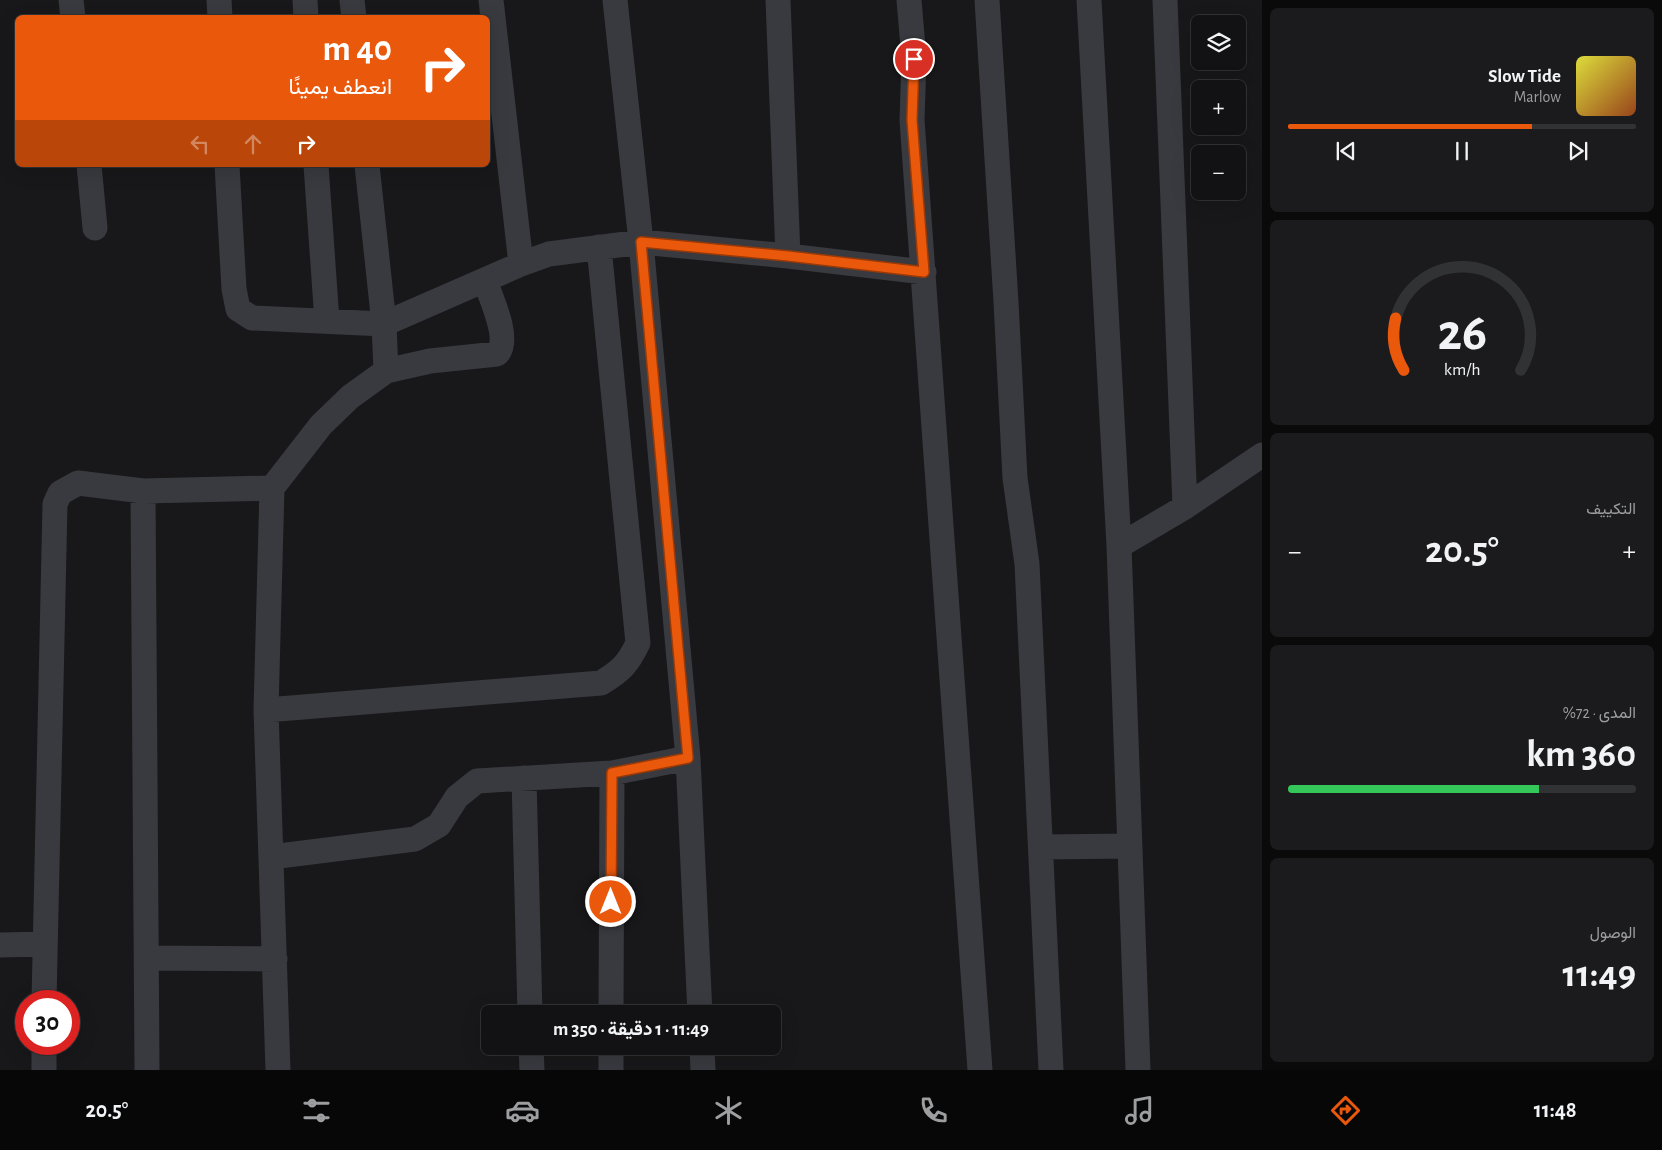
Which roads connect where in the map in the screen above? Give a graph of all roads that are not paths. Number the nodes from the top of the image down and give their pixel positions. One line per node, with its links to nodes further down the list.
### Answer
1 (71, 0): 12 (street)
2 (219, 0): 13 (street)
3 (305, 0): 14 (street)
4 (352, 0): 15 (street)
5 (491, 0): 24 (street)
6 (615, 0): 21 (street)
7 (778, 0): 23 (street)
8 (910, 0): 25 (street)
9 (987, 0): 40 (street)
10 (1089, 0): 34 (street)
11 (1165, 0): 33 (street)
12 (73, 15)
13 (220, 15)
14 (306, 15)
15 (354, 15)
16 (88, 167): 20 (street)
17 (227, 167): 27 (street)
18 (316, 167): 27 (street)
19 (367, 167): 28 (street)
20 (95, 228)
21 (641, 242): 22 (street); 23 (street); 36 (street)
22 (599, 247): 24 (street); 35 (street)
23 (788, 256): 25 (street)
24 (521, 264): 26 (street)
25 (924, 272): 60 (street)
26 (485, 281): 28 (street); 29 (street)
27 (326, 321): 28 (street)
28 (384, 324): 29 (street)
29 (386, 371): 31 (street)
30 (1262, 454): 33 (street)
31 (272, 488): 32 (street); 35 (street)
32 (143, 491): 42 (street); 44 (street)
33 (1185, 507): 34 (street)
34 (1119, 546): 39 (street)
35 (266, 710): 41 (street)
36 (688, 758): 37 (street); 49 (street)
37 (612, 773): 38 (street); 48 (street)
38 (524, 778): 41 (street); 47 (street)
39 (1130, 846): 40 (street); 62 (street)
40 (1041, 847): 61 (street)
41 (272, 857): 45 (street)
42 (45, 944): 43 (street); 46 (street)
43 (0, 945)
44 (148, 958): 45 (street); 55 (street)
45 (275, 959): 56 (street)
46 (44, 990)
47 (530, 1005)
48 (611, 1005)
49 (700, 1005)
50 (44, 1055): 54 (street)
51 (531, 1055): 57 (street)
52 (611, 1055): 58 (street)
53 (702, 1055): 59 (street)
54 (44, 1070)
55 (147, 1070)
56 (278, 1070)
57 (532, 1070)
58 (611, 1070)
59 (703, 1070)
60 (980, 1070)
61 (1051, 1070)
62 (1138, 1070)

